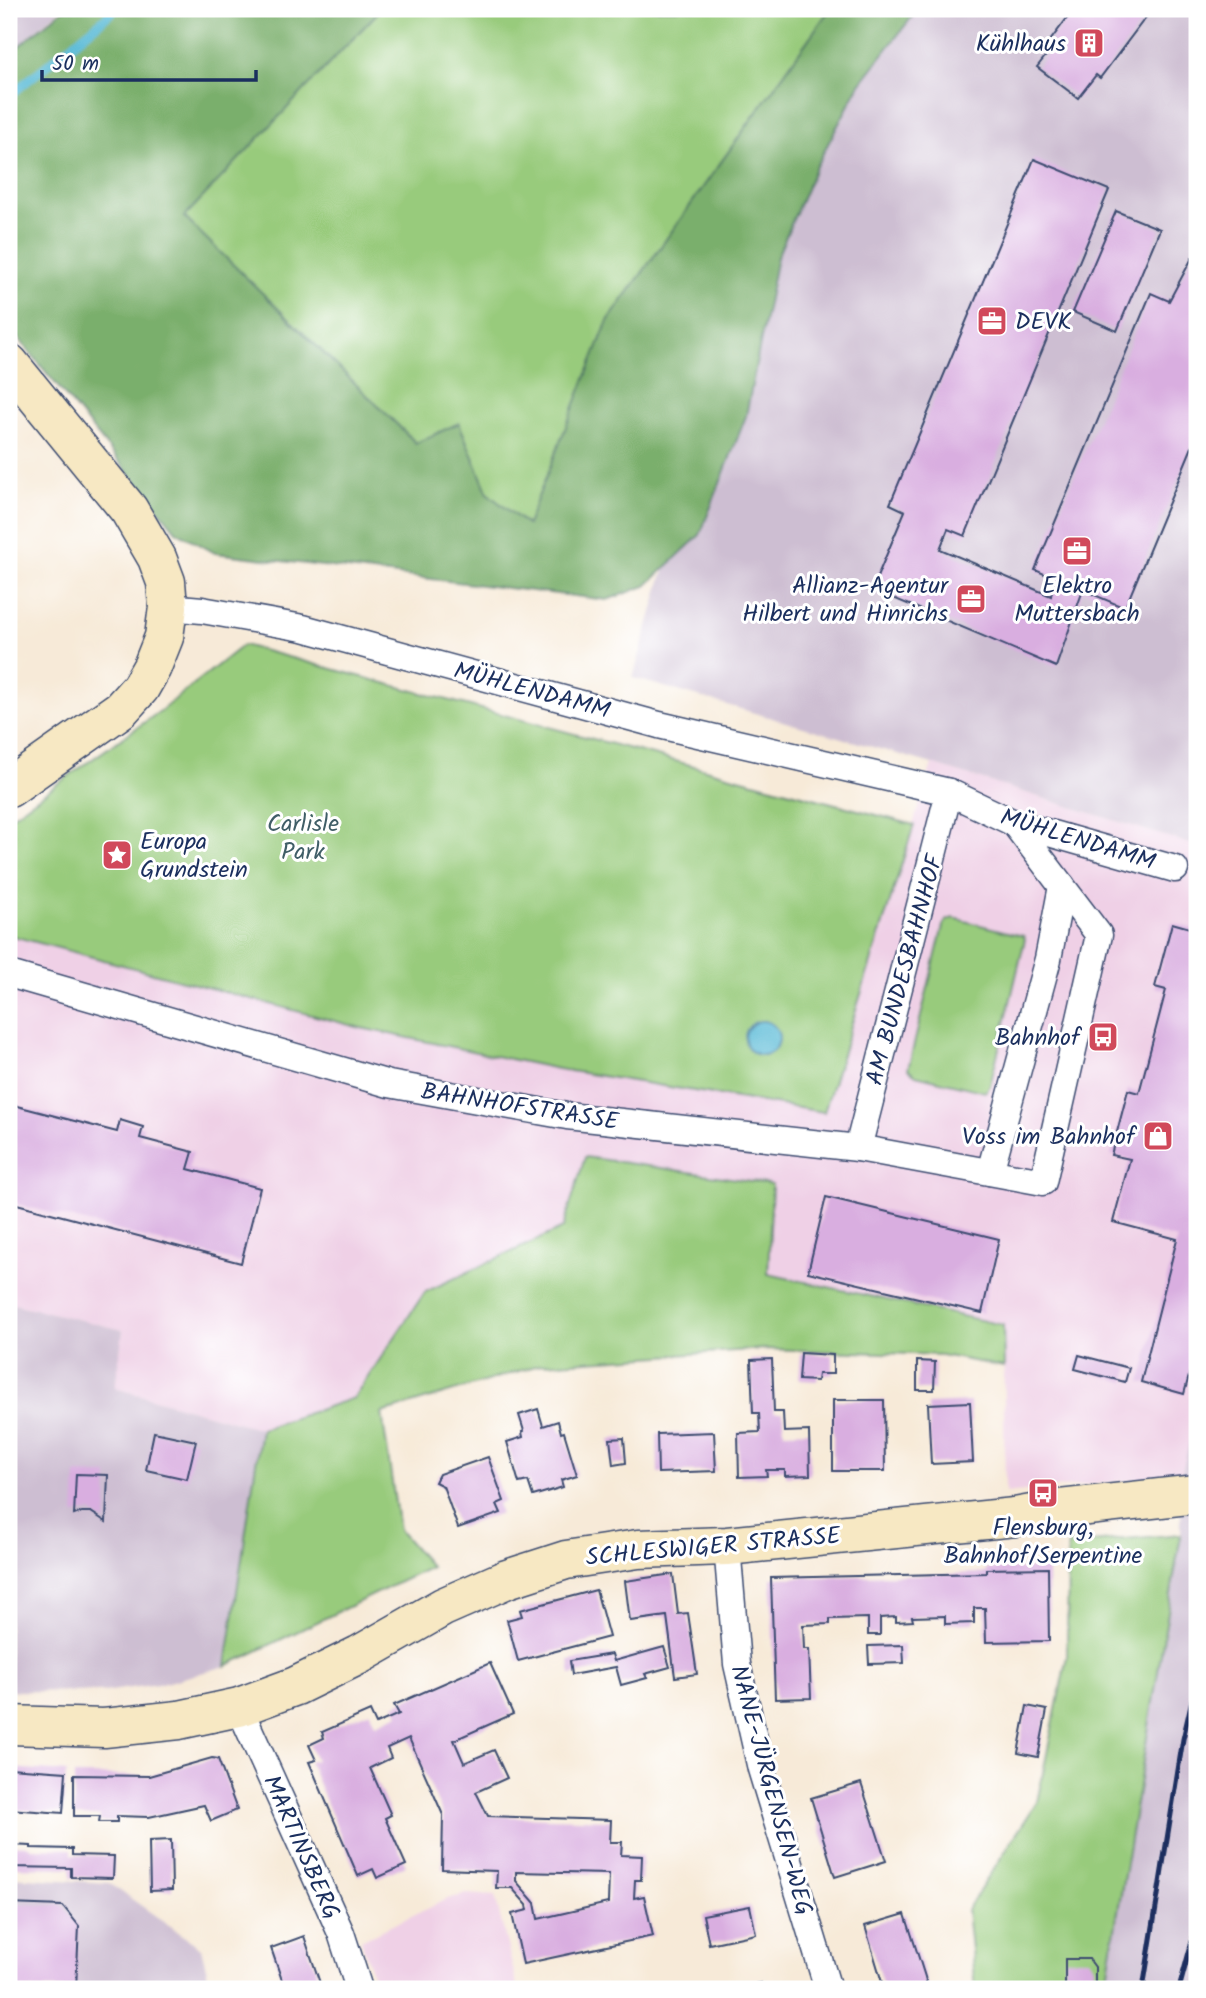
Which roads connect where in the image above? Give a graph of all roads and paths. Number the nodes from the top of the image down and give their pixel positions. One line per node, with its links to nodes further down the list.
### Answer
1 (9, 363): 2 (main road)
2 (168, 607): 3 (main road); 4 (street, MÜHLENDAMM)
3 (9, 788)
4 (949, 793): 5 (street, MÜHLENDAMM); 9 (street, AM BUNDESBAHNHOF)
5 (1014, 823): 6 (street, MÜHLENDAMM); 7 (street)
6 (1175, 869)
7 (1062, 886): 10 (street); 10 (street, BAHNHOFSTRASSE)
8 (9, 974): 9 (street, BAHNHOFSTRASSE)
9 (858, 1148): 10 (street, BAHNHOFSTRASSE)
10 (990, 1172)
11 (1197, 1494): 12 (main road, SCHLESWIGER STRASSE)
12 (727, 1546): 13 (main road, SCHLESWIGER STRASSE); 16 (street, NANE-JÜRGENSEN-WEG)
13 (239, 1707): 14 (main road, SCHLESWIGER STRASSE); 15 (street, MARTINSBERG)
14 (9, 1725)
15 (359, 1989)
16 (828, 1989)

